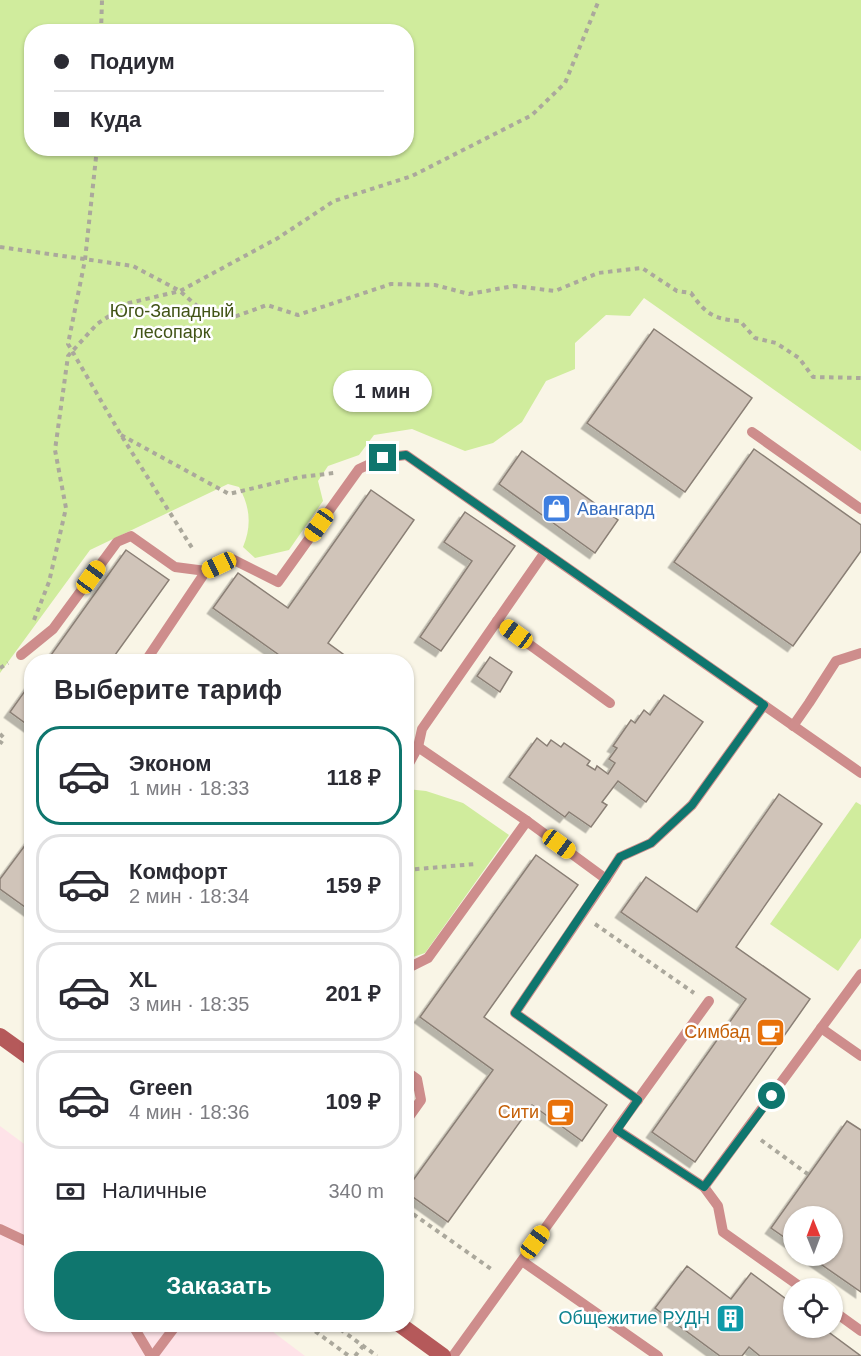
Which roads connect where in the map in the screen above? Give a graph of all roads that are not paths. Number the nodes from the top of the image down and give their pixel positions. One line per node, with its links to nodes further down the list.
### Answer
1 (752, 432): 2 (lane)
2 (861, 509)
3 (545, 552): 4 (lane); 5 (lane); 10 (lane)
4 (206, 571): 7 (lane); 8 (lane)
5 (497, 621): 9 (lane); 12 (lane)
6 (861, 653): 11 (lane)
7 (150, 654)
8 (21, 655)
9 (610, 704)
10 (764, 705): 11 (lane); 16 (lane)
11 (792, 726): 14 (lane)
12 (418, 747): 13 (lane); 15 (lane)
13 (414, 754)
14 (861, 773)
15 (527, 821): 16 (lane); 17 (lane)
16 (606, 879): 25 (lane)
17 (414, 965)
18 (861, 974): 20 (lane)
19 (710, 1001): 25 (lane)
20 (821, 1028): 23 (lane); 28 (lane)
21 (0, 1036): 22 (main road)
22 (24, 1053)
23 (861, 1056)
24 (414, 1077): 26 (lane)
25 (638, 1100): 27 (lane)
26 (414, 1110)
27 (617, 1130): 28 (lane); 31 (lane)
28 (704, 1187): 32 (lane)
29 (0, 1229): 30 (lane)
30 (24, 1240)
31 (522, 1261): 40 (lane); 41 (lane)
32 (788, 1278)
33 (843, 1318): 34 (lane)
34 (861, 1330)
35 (137, 1332): 38 (lane)
36 (171, 1332): 38 (lane)
37 (410, 1332): 39 (main road)
38 (152, 1356)
39 (443, 1356)
40 (453, 1356)
41 (658, 1356)

